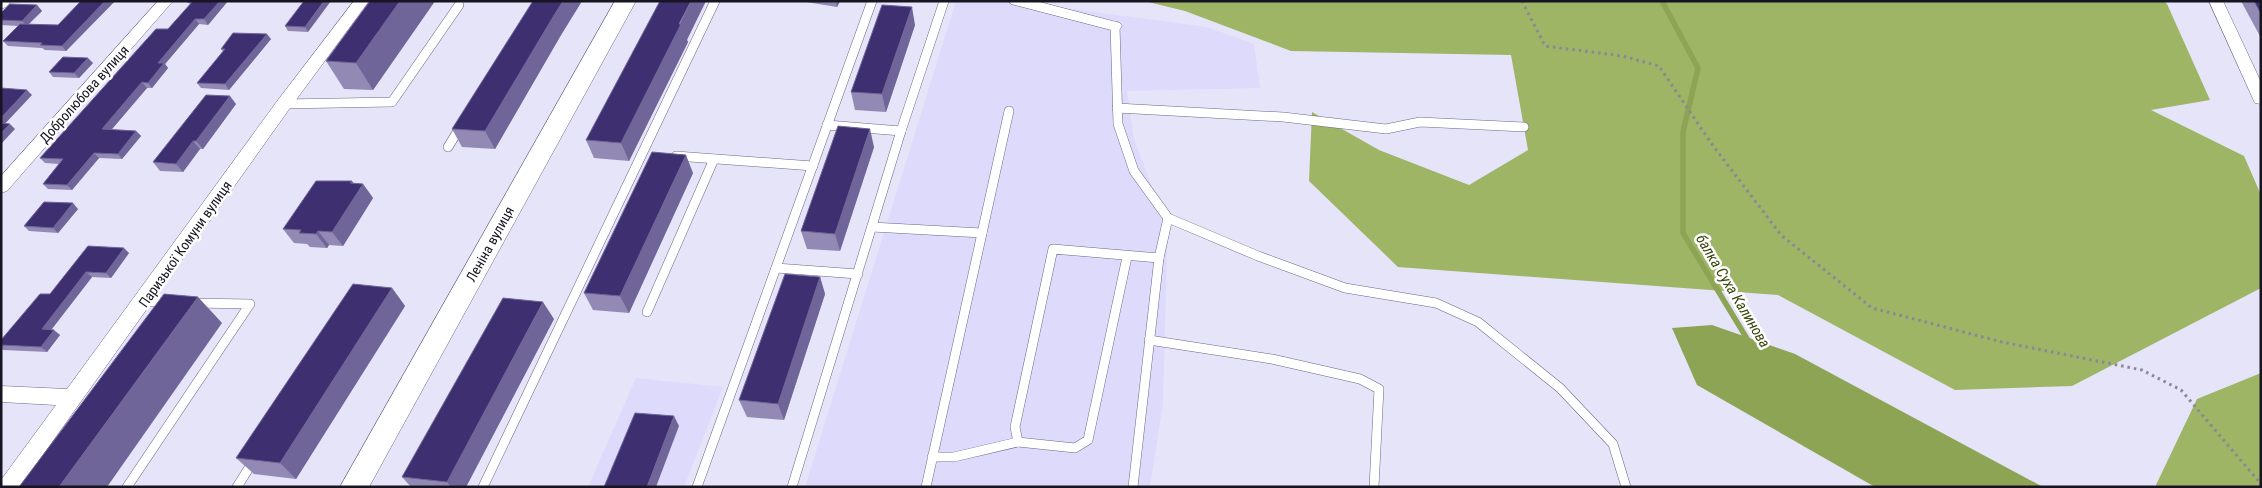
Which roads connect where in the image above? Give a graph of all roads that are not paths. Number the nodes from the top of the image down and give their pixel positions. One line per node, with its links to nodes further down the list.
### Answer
1 (4, 1): 10 (street)
2 (166, 1): 25 (street, Добролюбова вулиця)
3 (362, 1): 14 (street, Паризької Комуни вулиця)
4 (626, 1): 44 (main road, Леніна вулиця)
5 (715, 1): 45 (lane)
6 (872, 1): 18 (lane)
7 (944, 1): 20 (lane)
8 (1016, 1): 12 (street)
9 (2216, 1): 13 (street)
10 (1, 4)
11 (459, 5): 14 (lane)
12 (1115, 26): 15 (lane)
13 (2261, 99)
14 (284, 104): 33 (street, Паризької Комуни вулиця)
15 (1117, 108): 19 (lane); 26 (lane)
16 (1010, 111): 28 (lane)
17 (468, 115): 21 (lane)
18 (827, 125): 20 (lane); 24 (lane)
19 (1524, 126)
20 (901, 131): 27 (lane)
21 (448, 147)
22 (669, 156): 23 (lane)
23 (714, 159): 24 (lane); 34 (lane)
24 (812, 166): 31 (lane)
25 (1, 187)
26 (1168, 218): 30 (lane); 51 (lane)
27 (872, 228): 28 (lane); 32 (lane)
28 (982, 233): 40 (lane)
29 (1127, 256): 30 (lane); 38 (lane); 38 (lane)
30 (1159, 258): 35 (lane)
31 (776, 268): 32 (lane); 46 (lane)
32 (858, 274): 47 (lane)
33 (144, 302): 37 (street, Паризької Комуни вулиця); 42 (lane)
34 (647, 312)
35 (1150, 340): 49 (lane); 50 (lane)
36 (1, 394): 37 (street)
37 (74, 398): 41 (street, Паризької Комуни вулиця)
38 (1018, 442): 40 (lane)
39 (258, 454): 43 (lane)
40 (932, 457): 48 (lane)
41 (8, 487)
42 (127, 487)
43 (237, 487)
44 (354, 487)
45 (483, 487)
46 (697, 487)
47 (792, 487)
48 (926, 487)
49 (1133, 487)
50 (1374, 487)
51 (1626, 487)

